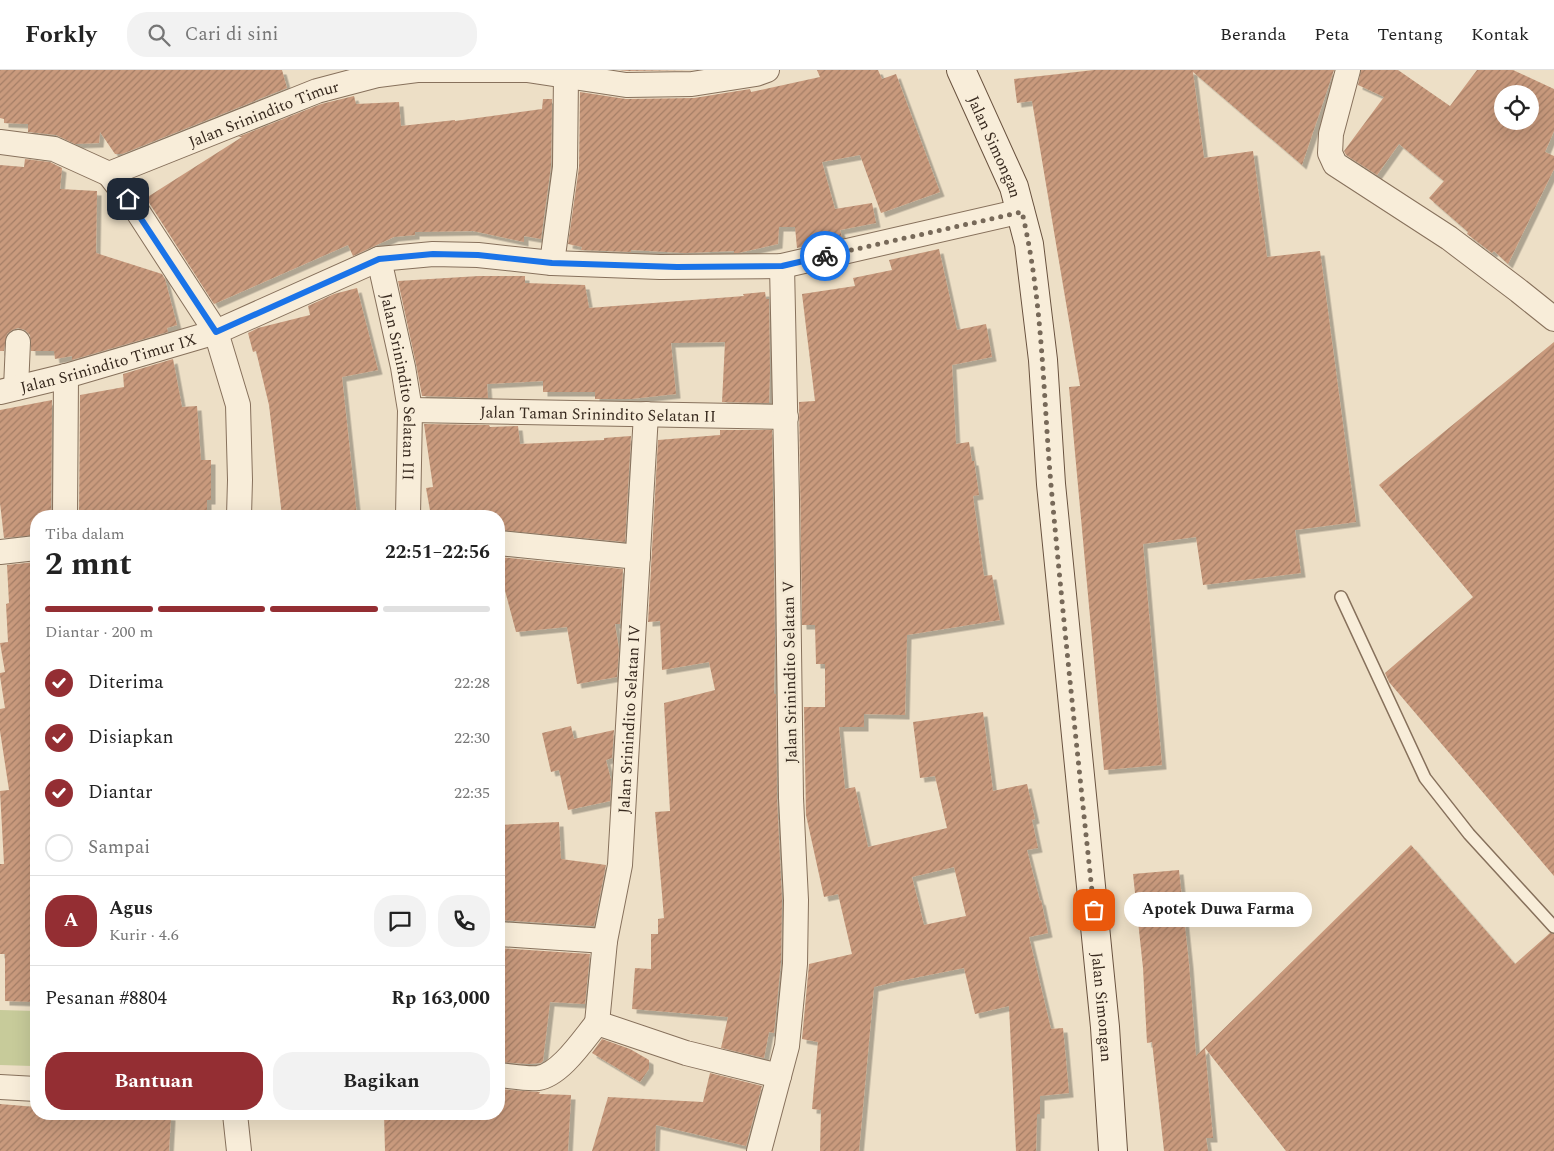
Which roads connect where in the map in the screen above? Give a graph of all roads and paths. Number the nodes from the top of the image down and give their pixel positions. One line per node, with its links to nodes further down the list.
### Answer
1 (767, 70): 4 (street, Jalan Srinindito Timur)
2 (961, 70): 7 (main road, Jalan Simongan)
3 (1348, 70): 11 (street)
4 (566, 75): 6 (street, Jalan Srinindito Timur); 9 (street)
5 (0, 142): 6 (street)
6 (109, 174): 12 (street)
7 (1022, 212): 10 (street, Jalan Srinindito Timur IX); 38 (main road, Jalan Simongan)
8 (379, 259): 9 (street, Jalan Srinindito Timur IX); 12 (street, Jalan Srinindito Timur IX); 16 (street, Jalan Srinindito Selatan III)
9 (552, 263): 10 (street, Jalan Srinindito Timur IX)
10 (782, 266): 18 (street, Jalan Srinindito Selatan V)
11 (1554, 319)
12 (216, 332): 14 (street, Jalan Srinindito Timur IX); 20 (street)
13 (18, 342): 15 (street)
14 (66, 376): 15 (street, Jalan Srinindito Timur IX); 19 (street)
15 (8, 390)
16 (410, 410): 17 (street, Jalan Taman Srinindito Selatan II); 21 (street, Jalan Srinindito Selatan III)
17 (646, 414): 18 (street, Jalan Taman Srinindito Selatan II); 25 (street, Jalan Srinindito Selatan IV)
18 (786, 417): 32 (street, Jalan Srinindito Selatan V)
19 (65, 510)
20 (239, 510)
21 (408, 510)
22 (505, 544): 25 (street)
23 (30, 549): 24 (street)
24 (0, 552)
25 (638, 557): 29 (street, Jalan Srinindito Selatan IV)
26 (1341, 597): 27 (lane)
27 (1554, 927)
28 (505, 934): 29 (street)
29 (605, 941): 30 (street, Jalan Srinindito Selatan IV)
30 (597, 1023): 31 (street); 32 (street)
31 (505, 1075)
32 (779, 1076): 37 (street, Jalan Srinindito Selatan V)
33 (0, 1087): 34 (street)
34 (30, 1089)
35 (235, 1120): 36 (street)
36 (239, 1151)
37 (759, 1151)
38 (1113, 1151)

